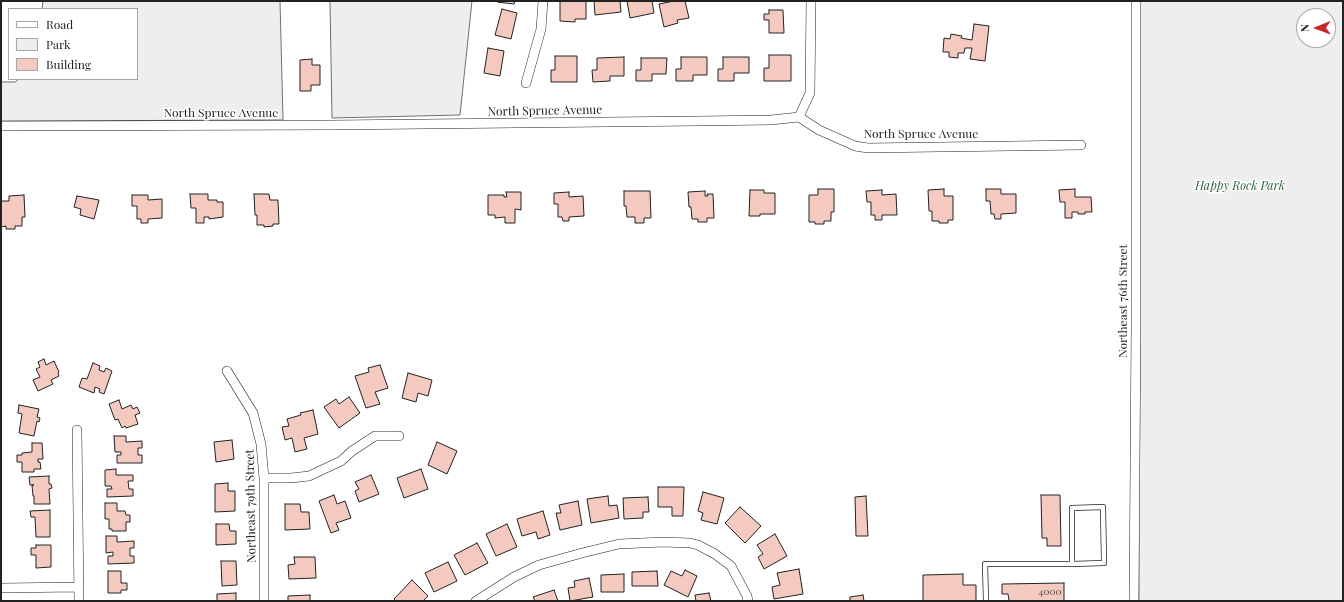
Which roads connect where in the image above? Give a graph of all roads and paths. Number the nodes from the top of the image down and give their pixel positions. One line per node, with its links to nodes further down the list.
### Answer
1 (544, 1): 4 (street)
2 (811, 1): 5 (street)
3 (1136, 1): 20 (street, Northeast 76th Street)
4 (526, 83)
5 (799, 117): 6 (street, North Spruce Avenue); 7 (street, North Spruce Avenue)
6 (1, 126)
7 (1081, 145)
8 (227, 371): 11 (street, Northeast 79th Street)
9 (77, 430): 13 (street)
10 (399, 436): 11 (street)
11 (264, 478): 16 (street, Northeast 79th Street)
12 (1072, 564): 12 (lane); 19 (lane)
13 (78, 587): 14 (street); 15 (street)
14 (1, 588)
15 (79, 601)
16 (264, 601)
17 (476, 601): 18 (street)
18 (748, 601)
19 (986, 601)
20 (1134, 601)

